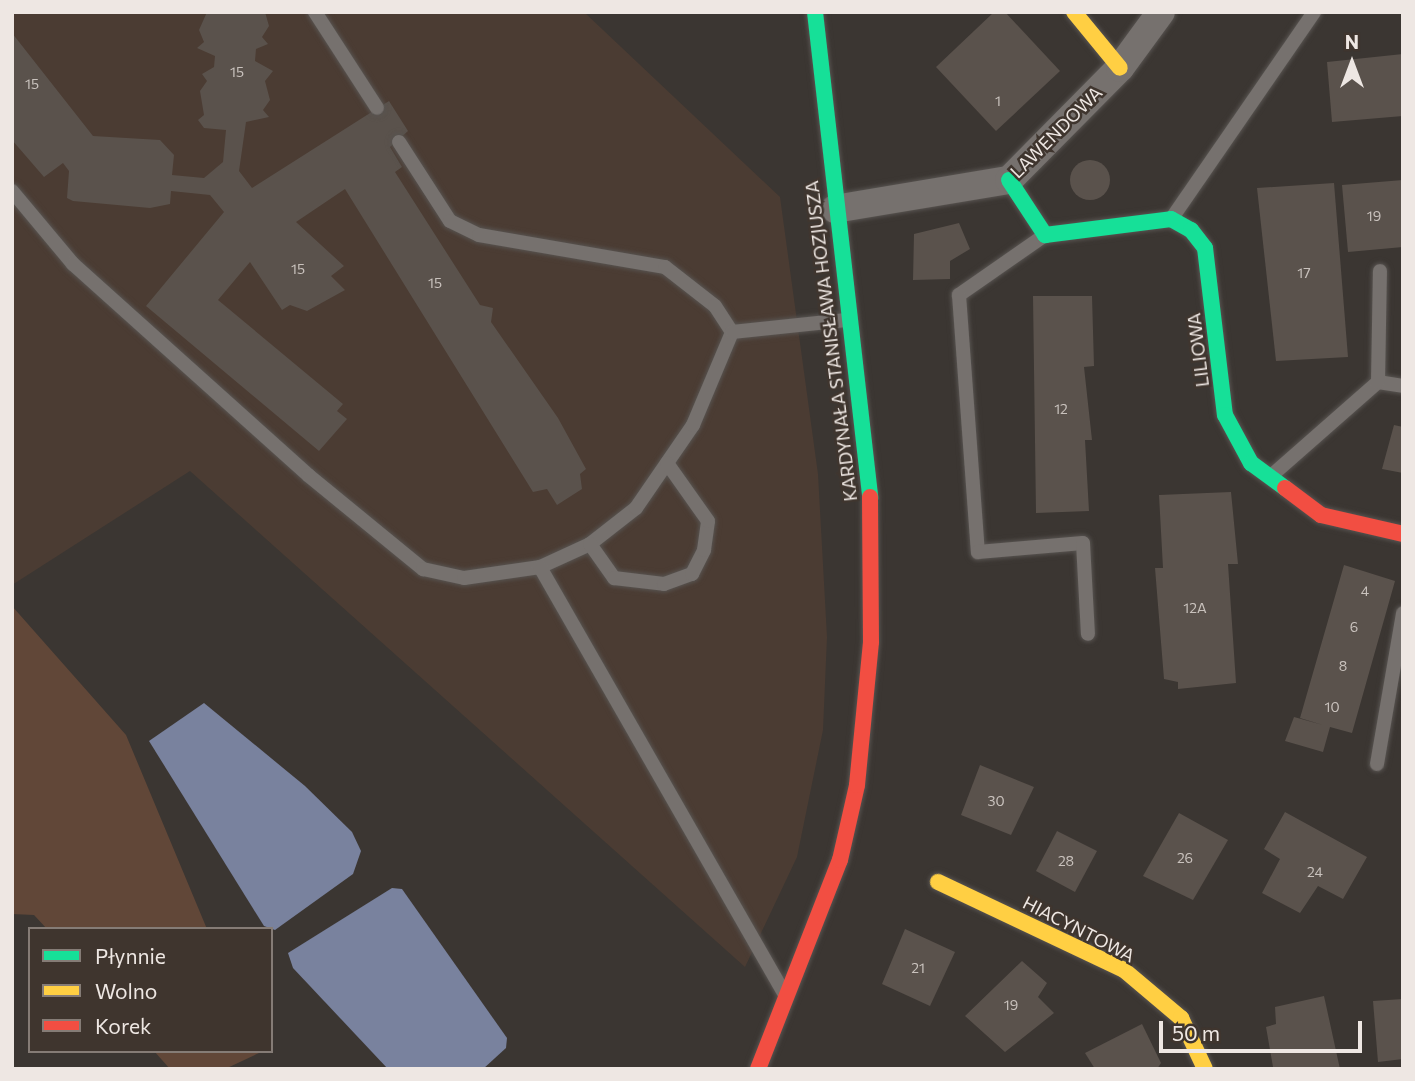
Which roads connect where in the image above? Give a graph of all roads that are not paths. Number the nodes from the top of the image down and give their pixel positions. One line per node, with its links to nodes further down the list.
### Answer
1 (315, 12): 7 (lane)
2 (815, 12): 11 (street, KARDYNAŁA STANISŁAWA HOZJUSZA)
3 (1074, 12): 6 (street)
4 (1161, 12): 6 (street, LAWENDOWA)
5 (1314, 12): 12 (lane)
6 (1120, 68): 9 (street, LAWENDOWA)
7 (377, 108)
8 (399, 142): 16 (lane)
9 (1009, 180): 11 (street, LAWENDOWA); 13 (street)
10 (12, 191): 23 (lane)
11 (835, 209): 15 (street, KARDYNAŁA STANISŁAWA HOZJUSZA)
12 (1171, 219): 13 (street); 20 (street, LILIOWA)
13 (1045, 235): 25 (lane)
14 (1380, 271): 17 (lane)
15 (846, 320): 16 (lane); 28 (street, KARDYNAŁA STANISŁAWA HOZJUSZA)
16 (732, 332): 19 (lane)
17 (1378, 382): 18 (lane); 20 (lane)
18 (1403, 386)
19 (667, 463): 22 (lane); 22 (lane)
20 (1270, 477): 21 (street, LILIOWA)
21 (1403, 534)
22 (590, 544): 23 (lane)
23 (540, 567): 28 (lane)
24 (1403, 613): 26 (lane)
25 (1088, 634)
26 (1377, 764)
27 (938, 882): 30 (street, HIACYNTOWA)
28 (789, 1002): 29 (street, KARDYNAŁA STANISŁAWA HOZJUSZA)
29 (758, 1069)
30 (1206, 1069)

